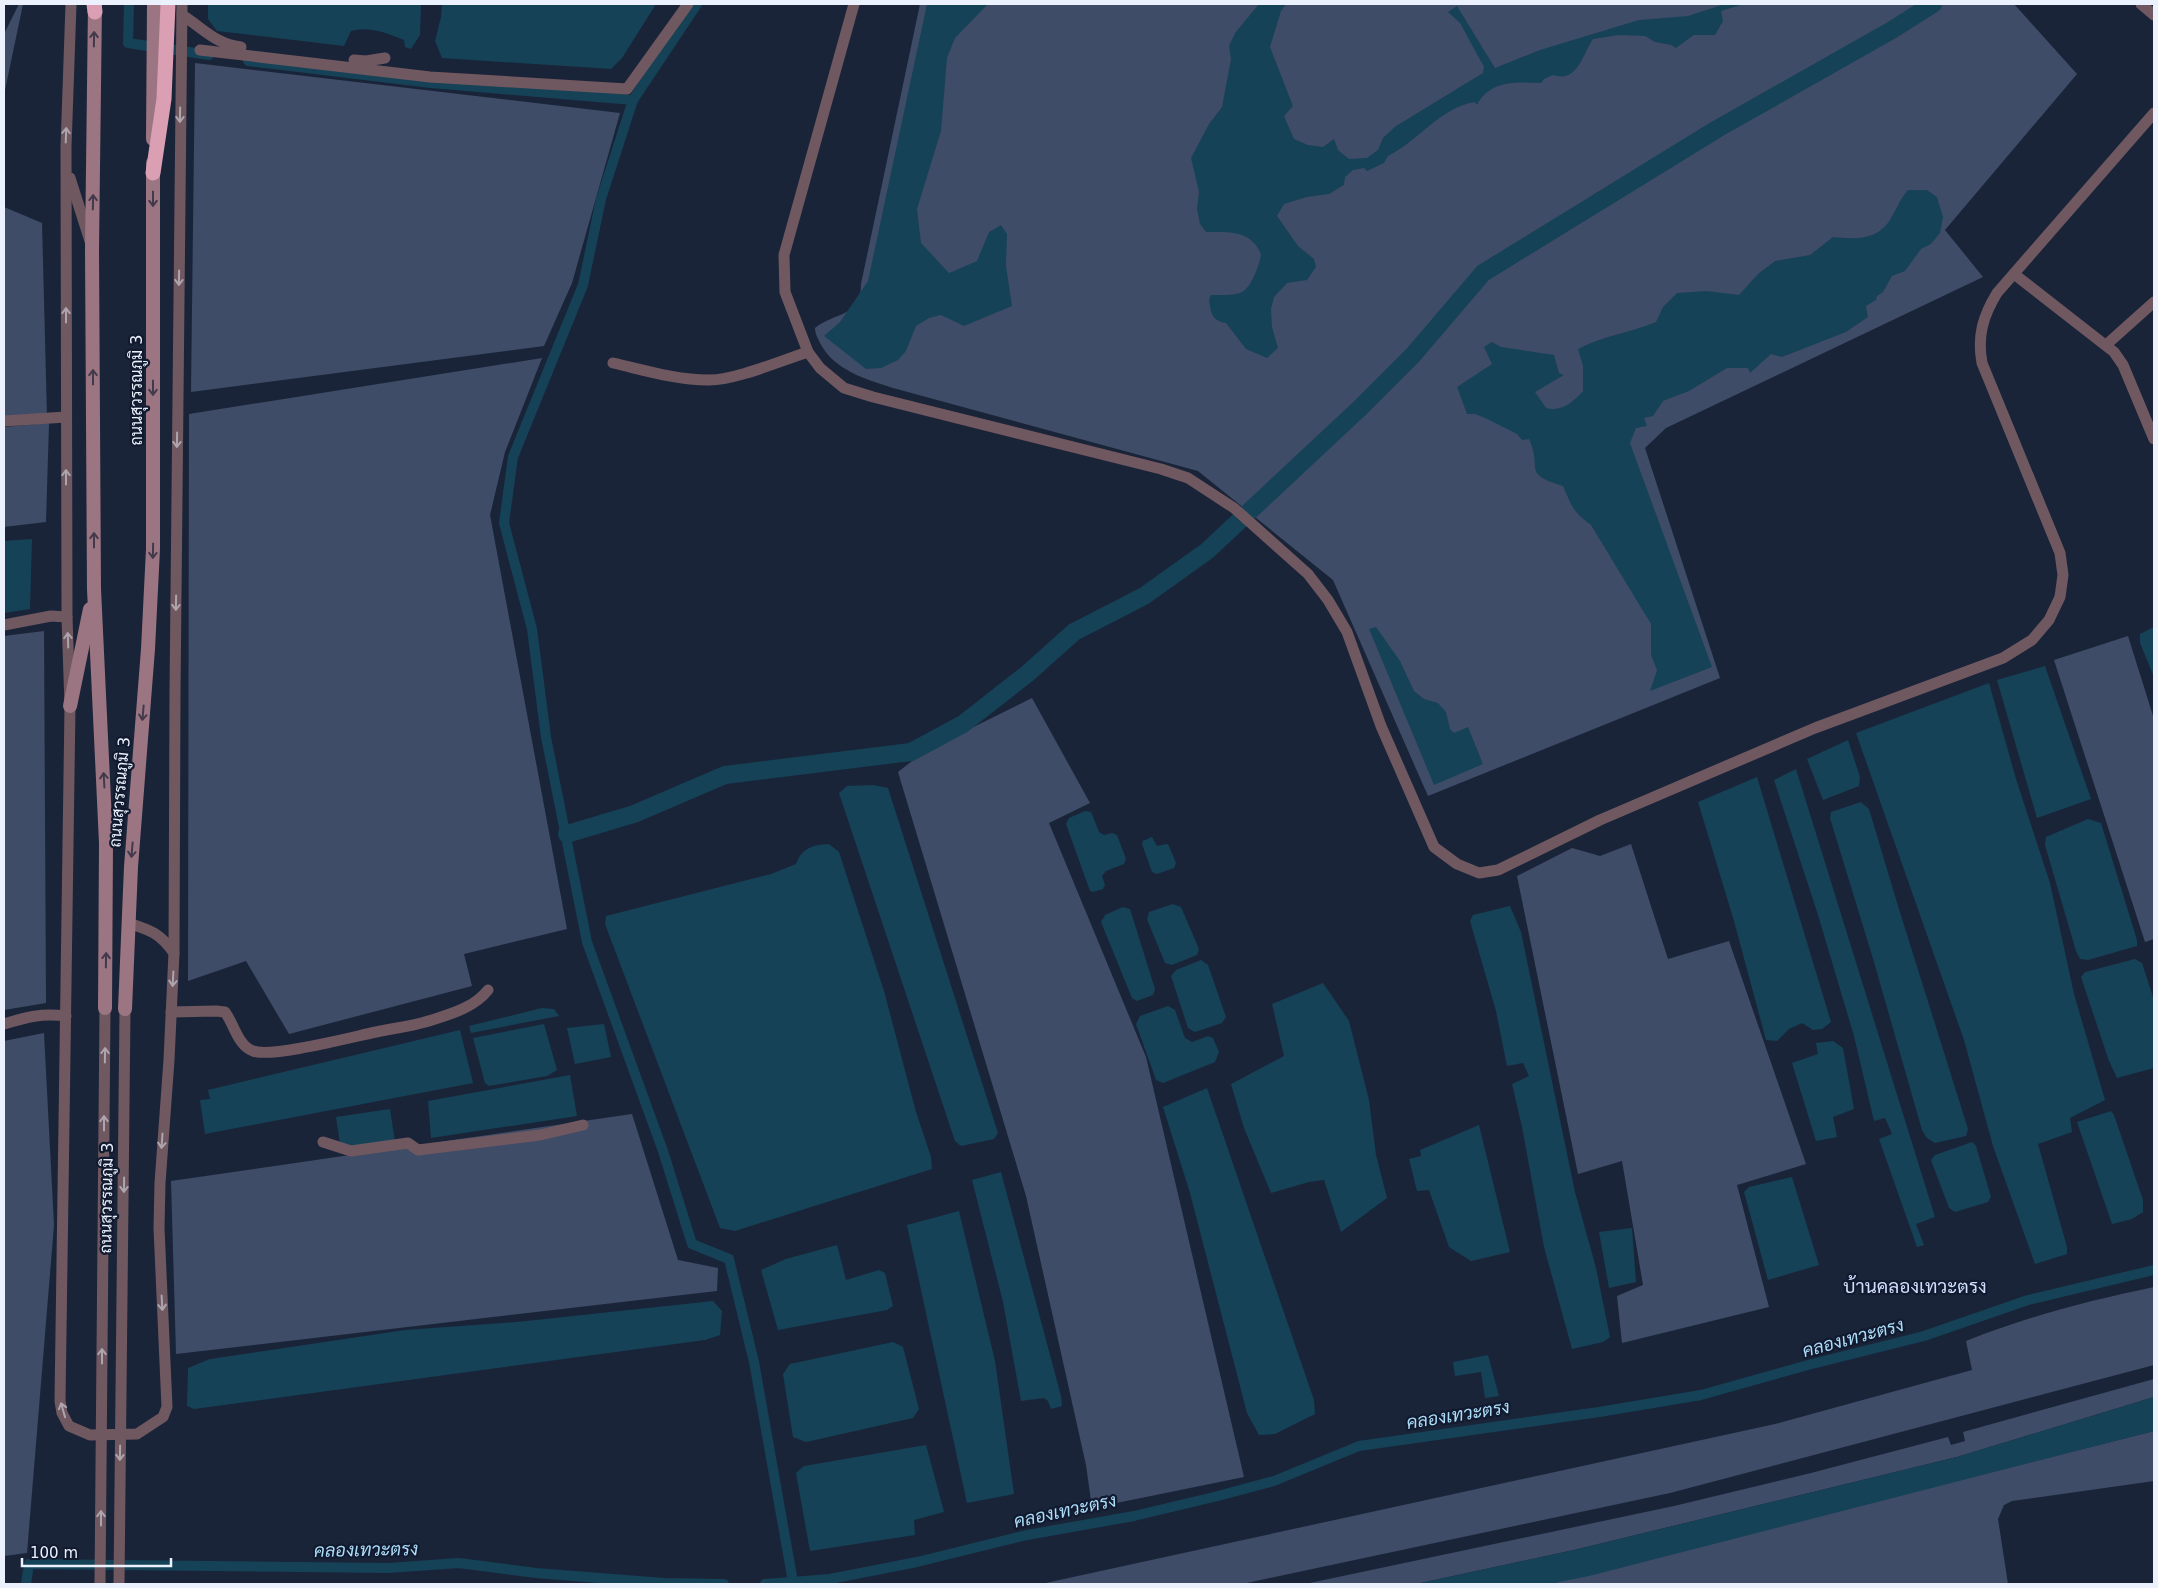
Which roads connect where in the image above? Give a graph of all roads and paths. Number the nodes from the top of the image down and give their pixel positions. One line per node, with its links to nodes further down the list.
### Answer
1 (71, 4): 14 (street, one-way to 1)
2 (154, 4): 10 (main road)
3 (168, 4): 10 (highway)
4 (688, 4): 11 (street)
5 (854, 4): 20 (street)
6 (2141, 4): 9 (street)
7 (94, 7): 16 (main road, ถนนสุวรรณภูมิ 3, one-way to 7)
8 (182, 10): 12 (street); 30 (street, one-way to 30)
9 (2154, 16)
10 (160, 28): 15 (highway)
11 (200, 50)
12 (385, 58)
13 (2154, 113): 17 (street)
14 (66, 168): 16 (street); 22 (street, one-way to 14)
15 (153, 173): 29 (main road, ถนนสุวรรณภูมิ 3, one-way to 29)
16 (92, 250): 25 (main road, ถนนสุวรรณภูมิ 3, one-way to 16)
17 (2014, 274): 19 (street); 20 (street)
18 (2154, 302): 19 (street)
19 (2106, 345): 24 (street)
20 (808, 352): 21 (street)
21 (613, 363)
22 (66, 418): 23 (street); 26 (street, one-way to 22)
23 (4, 421)
24 (2154, 439)
25 (94, 589): 28 (main road); 32 (main road, ถนนสุวรรณภูมิ 3, one-way to 25)
26 (67, 617): 27 (street); 28 (street, one-way to 26)
27 (4, 626)
28 (70, 706): 35 (street)
29 (128, 923): 30 (street); 33 (main road, ถนนสุวรรณภูมิ 3)
30 (174, 953): 34 (street, one-way to 34)
31 (488, 990): 34 (street)
32 (105, 1008): 39 (street, ถนนสุวรรณภูมิ 3, one-way to 32)
33 (125, 1009): 40 (street, ถนนสุวรรณภูมิ 3, one-way to 40)
34 (171, 1012): 35 (street, one-way to 35)
35 (66, 1016): 36 (street)
36 (4, 1024)
37 (583, 1125): 38 (street)
38 (323, 1142)
39 (100, 1584)
40 (119, 1584)

